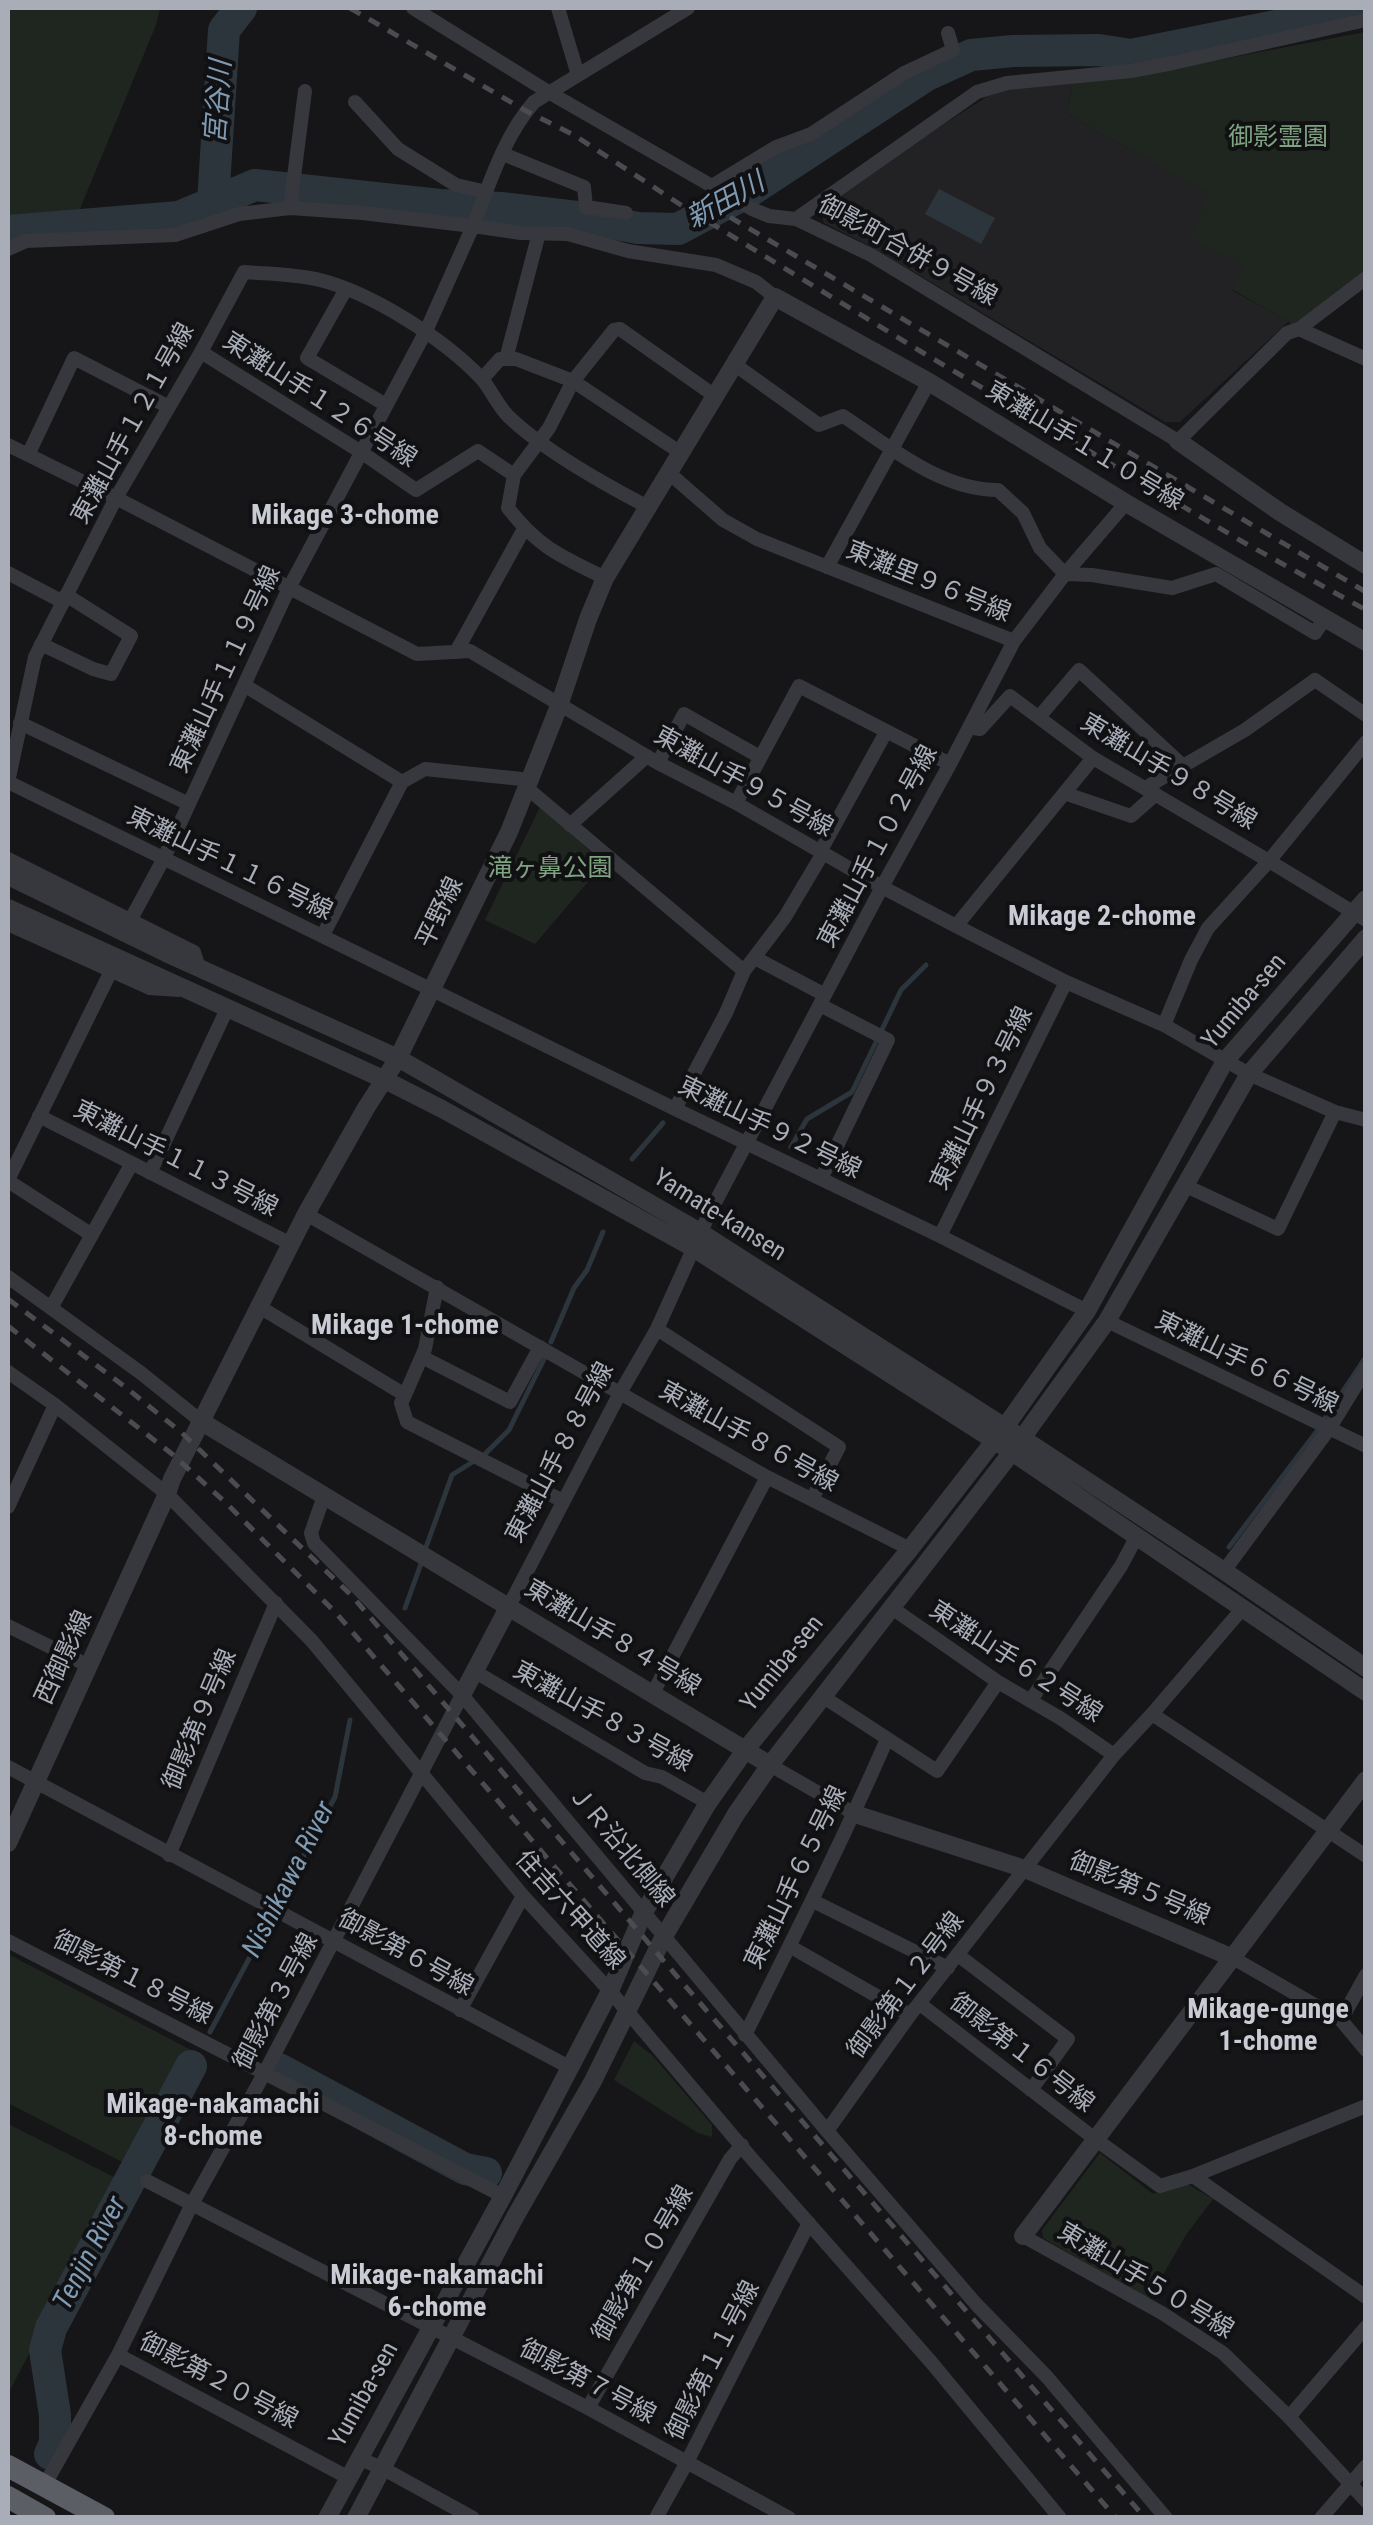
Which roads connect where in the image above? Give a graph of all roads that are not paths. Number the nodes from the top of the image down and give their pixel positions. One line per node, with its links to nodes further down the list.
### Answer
1 (413, 8): 8 (street, 御影町合併９号線)
2 (558, 8): 6 (street)
3 (688, 8): 6 (street)
4 (1366, 20): 15 (street)
5 (948, 33): 11 (street)
6 (578, 75): 8 (street)
7 (305, 91): 13 (street)
8 (550, 93): 10 (street, 東灘山手１１９号線); 11 (street, 御影町合併９号線)
9 (355, 102): 12 (street)
10 (503, 154): 12 (street, 東灘山手１１９号線); 14 (street)
11 (717, 188): 15 (street, 御影町合併９号線)
12 (486, 196): 16 (street, 東灘山手１１９号線)
13 (291, 197): 16 (street); 18 (street)
14 (626, 212)
15 (796, 219): 35 (street, 御影町合併９号線)
16 (474, 222): 17 (street); 23 (street, 東灘山手１１９号線)
17 (539, 233): 21 (street); 26 (street)
18 (8, 249)
19 (1366, 278): 22 (street)
20 (346, 289): 23 (street, 東灘山手１２１号線); 24 (street, 東灘山手１２１号線); 32 (street)
21 (774, 296): 27 (street, 平野線); 30 (street, 東灘山手１１０号線)
22 (1300, 329): 25 (street); 35 (street)
23 (426, 331): 28 (street, 東灘山手１２１号線); 32 (street, 東灘山手１１９号線)
24 (201, 352): 33 (street, 東灘山手１２１号線); 38 (street, 東灘山手１２６号線)
25 (1366, 358)
26 (506, 359): 28 (street); 29 (street)
27 (734, 364): 31 (street, 平野線); 37 (street)
28 (482, 380): 34 (street, 東灘山手１２１号線)
29 (572, 381): 31 (street); 34 (street); 39 (street)
30 (930, 382): 37 (street); 44 (street, 東灘山手１１０号線)
31 (716, 396): 39 (street, 平野線)
32 (386, 405): 38 (street, 東灘山手１１９号線)
33 (169, 407): 40 (street); 43 (street, 東灘山手１２１号線)
34 (538, 440): 42 (street); 45 (street, 東灘山手１２１号線)
35 (1178, 441): 47 (street, 御影町合併９号線)
36 (8, 445): 40 (street, 東灘山手９５号線)
37 (892, 447): 48 (street); 50 (street)
38 (361, 452): 42 (street, 東灘山手１２６号線); 52 (street, 東灘山手１１９号線)
39 (682, 453): 41 (street, 平野線)
40 (28, 455): 43 (street, 東灘山手９５号線)
41 (669, 473): 45 (street, 平野線); 48 (street, 東灘里９６号線)
42 (514, 475): 46 (street)
43 (116, 498): 52 (street, 東灘山手９５号線); 53 (street, 東灘山手１２１号線)
44 (1126, 503): 50 (street, 東灘山手１０２号線); 54 (street, 東灘山手１１０号線)
45 (648, 507): 51 (street, 平野線)
46 (524, 528): 51 (street); 58 (street)
47 (1366, 565)
48 (827, 567): 55 (street, 東灘里９６号線)
49 (8, 573): 53 (street)
50 (1065, 574): 54 (street); 55 (street, 東灘山手１０２号線)
51 (605, 578): 60 (street, 平野線)
52 (289, 588): 58 (street, 東灘山手９５号線); 59 (street, 東灘山手１１９号線)
53 (64, 598): 57 (street, 東灘山手１２１号線); 57 (street)
54 (1325, 618): 56 (street, 東灘山手１１０号線)
55 (1014, 642): 64 (street, 東灘山手１０２号線)
56 (1366, 642)
57 (41, 644): 63 (street, 東灘山手１２１号線)
58 (456, 652): 60 (street, 東灘山手９５号線)
59 (244, 685): 73 (street); 78 (street, 東灘山手１１９号線)
60 (559, 706): 69 (street, 東灘山手９５号線); 74 (street, 平野線)
61 (1366, 715): 71 (street)
62 (1039, 717): 64 (street, 東灘山手９８号線); 68 (street, 東灘山手９８号線); 71 (street)
63 (20, 722): 72 (street, 東灘山手１２１号線); 78 (street)
64 (969, 727): 70 (street, 東灘山手１０２号線)
65 (886, 732): 67 (street); 70 (street); 80 (street)
66 (1366, 742): 82 (street)
67 (760, 757): 69 (street); 77 (street)
68 (1093, 758): 75 (street, 東灘山手９８号線); 76 (street)
69 (652, 759): 77 (street, 東灘山手９５号線); 79 (street)
70 (950, 764): 84 (street, 東灘山手１０２号線)
71 (1183, 766): 75 (street)
72 (8, 782): 81 (street, 東灘山手１１６号線)
73 (402, 782): 74 (street); 90 (street)
74 (529, 784): 79 (street); 97 (street, 平野線)
75 (1150, 791): 76 (street); 82 (street, 東灘山手９８号線)
76 (1064, 794): 89 (street)
77 (736, 803): 80 (street, 東灘山手９５号線)
78 (189, 804): 81 (street, 東灘山手１１９号線)
79 (570, 826): 95 (street)
80 (822, 852): 84 (street, 東灘山手９５号線); 92 (street)
81 (164, 860): 87 (street, 東灘山手１１９号線); 90 (street, 東灘山手１１６号線)
82 (1269, 860): 86 (street, 東灘山手９８号線); 101 (street)
83 (9, 867): 87 (street); 93 (street, Yamate-kansen)
84 (882, 887): 89 (street, 東灘山手９５号線); 99 (street, 東灘山手１０２号線)
85 (8, 908): 98 (street, Yamate-kansen)
86 (1362, 911): 103 (street, Yumiba-sen)
87 (132, 919): 93 (street)
88 (8, 924): 94 (street)
89 (956, 926): 96 (street, 東灘山手９５号線)
90 (323, 936): 97 (street, 東灘山手１１６号線)
91 (1366, 938): 104 (street, Yumiba-sen)
92 (755, 958): 95 (street); 99 (street)
93 (199, 968): 102 (street, Yamate-kansen)
94 (111, 970): 98 (street); 108 (street)
95 (744, 971): 106 (street)
96 (1066, 982): 101 (street, 東灘山手９５号線); 118 (street, 東灘山手９３号線)
97 (432, 989): 102 (street, 平野線); 106 (street, 東灘山手９２号線)
98 (185, 990): 100 (street, Yamate-kansen)
99 (823, 1000): 110 (street, 東灘山手１０２号線); 113 (street)
100 (227, 1009): 105 (street, Yamate-kansen); 112 (street)
101 (1164, 1025): 103 (street, 東灘山手９５号線)
102 (398, 1058): 105 (street, 平野線); 119 (street, Yamate-kansen)
103 (1226, 1062): 104 (street, 東灘山手９５号線); 125 (street, Yumiba-sen)
104 (1249, 1074): 107 (street, 東灘山手９５号線); 115 (street, Yumiba-sen)
105 (383, 1079): 116 (street, 平野線); 119 (street, Yamate-kansen)
106 (675, 1109): 110 (street, 東灘山手９２号線)
107 (1334, 1112): 109 (street, 東灘山手９５号線); 115 (street)
108 (40, 1116): 111 (street, 東灘山手１１３号線); 114 (street)
109 (1366, 1120)
110 (747, 1143): 113 (street, 東灘山手９２号線); 119 (street, 東灘山手１０２号線)
111 (132, 1163): 112 (street, 東灘山手１１３号線); 117 (street)
112 (150, 1173): 120 (street, 東灘山手１１３号線)
113 (821, 1179): 118 (street, 東灘山手９２号線)
114 (8, 1180): 117 (street)
115 (1186, 1186): 126 (street, Yumiba-sen)
116 (306, 1214): 120 (street, 平野線); 122 (street, 東灘山手８６号線)
117 (92, 1235): 124 (street)
118 (940, 1236): 125 (street, 東灘山手９２号線)
119 (696, 1240): 127 (street, 東灘山手８８号線); 137 (street, Yamate-kansen)
120 (291, 1244): 123 (street, 平野線)
121 (8, 1277): 124 (street)
122 (436, 1288): 128 (street, 東灘山手８６号線); 129 (street)
123 (258, 1306): 133 (street); 135 (street, 平野線)
124 (51, 1308): 135 (street)
125 (1087, 1311): 137 (street, Yumiba-sen)
126 (1107, 1321): 136 (street, 東灘山手６６号線); 138 (street, Yumiba-sen)
127 (657, 1329): 132 (street, 東灘山手８８号線); 143 (street)
128 (540, 1347): 129 (street); 132 (street, 東灘山手８６号線)
129 (422, 1358): 133 (street)
130 (1366, 1368): 136 (street)
131 (8, 1372): 134 (street, 住吉六甲道線)
132 (620, 1393): 140 (street, 東灘山手８６号線); 144 (street, 東灘山手８８号線)
133 (405, 1395): 144 (street)
134 (55, 1405): 141 (street, 住吉六甲道線); 145 (street)
135 (202, 1422): 141 (street, 平野線); 142 (street)
136 (1329, 1429): 139 (street, 東灘山手６６号線); 148 (street)
137 (1000, 1434): 138 (street, Yamate-kansen); 147 (street, Yumiba-sen)
138 (1017, 1445): 146 (street, Yamate-kansen); 148 (street, Yamate-kansen); 151 (street, Yumiba-sen)
139 (1366, 1446)
140 (768, 1477): 143 (street, 東灘山手８６号線); 159 (street)
141 (167, 1494): 149 (street, 住吉六甲道線); 154 (street, 西御影線)
142 (324, 1496): 150 (street, 東灘山手８４号線); 160 (street, ＪＲ沿北側線)
143 (812, 1499): 147 (street, 東灘山手８６号線)
144 (563, 1501): 150 (street, 東灘山手８８号線)
145 (8, 1506)
146 (1137, 1536): 152 (street, Yamate-kansen); 162 (street)
147 (910, 1549): 165 (street, Yumiba-sen)
148 (1224, 1571): 155 (street, Yamate-kansen)
149 (276, 1603): 169 (street, 住吉六甲道線); 176 (street, 御影第９号線)
150 (509, 1606): 156 (street, 東灘山手８８号線); 159 (street, 東灘山手８４号線)
151 (892, 1608): 157 (street, 東灘山手６２号線); 161 (street, Yumiba-sen)
152 (1243, 1608): 158 (street, Yamate-kansen); 163 (street, 御影第１２号線)
153 (8, 1626): 154 (street)
154 (90, 1666): 171 (street, 西御影線)
155 (1366, 1668)
156 (474, 1671): 160 (street, 東灘山手８８号線); 172 (street, 東灘山手８３号線)
157 (998, 1682): 162 (street, 東灘山手６２号線); 164 (street)
158 (1366, 1692)
159 (653, 1693): 165 (street, 東灘山手８４号線)
160 (462, 1696): 169 (street, 御影第３号線); 181 (street, ＪＲ沿北側線)
161 (822, 1696): 164 (street); 167 (street, Yumiba-sen)
162 (1030, 1700): 166 (street, 東灘山手６２号線)
163 (1152, 1714): 166 (street, 御影第１２号線); 174 (street)
164 (887, 1739): 173 (street, 東灘山手６５号線)
165 (746, 1749): 167 (street, 東灘山手８４号線); 172 (street, Yumiba-sen)
166 (1114, 1755): 178 (street, 御影第１２号線)
167 (770, 1764): 173 (street); 182 (street, Yumiba-sen)
168 (8, 1767): 171 (street, 御影第６号線)
169 (422, 1772): 179 (street, 住吉六甲道線); 184 (street, 御影第３号線)
170 (1366, 1780): 174 (street)
171 (34, 1782): 175 (street, 西御影線); 176 (street, 御影第６号線)
172 (708, 1803): 181 (street, Yumiba-sen)
173 (854, 1814): 178 (street, 御影第５号線); 180 (street, 東灘山手６５号線)
174 (1325, 1831): 177 (street); 187 (street)
175 (8, 1843)
176 (169, 1855): 184 (street, 御影第６号線)
177 (1366, 1856)
178 (1025, 1869): 186 (street, 御影第１２号線); 187 (street, 御影第５号線)
179 (523, 1896): 190 (street, 住吉六甲道線); 191 (street)
180 (813, 1900): 185 (street, 東灘山手６５号線); 188 (street)
181 (643, 1914): 182 (street, ＪＲ沿北側線); 190 (street, Yumiba-sen)
182 (663, 1938): 193 (street, Yumiba-sen); 195 (street, ＪＲ沿北側線)
183 (8, 1940): 198 (street, 御影第１８号線)
184 (334, 1940): 191 (street, 御影第６号線); 198 (street, 御影第３号線)
185 (791, 1947): 192 (street, 御影第１６号線); 195 (street, 東灘山手６５号線)
186 (958, 1955): 188 (street, 御影第１２号線); 199 (street)
187 (1233, 1958): 194 (street); 202 (street)
188 (948, 1968): 192 (street, 御影第１２号線)
189 (1366, 1975): 194 (street)
190 (610, 1991): 193 (street, 住吉六甲道線); 197 (street, Yumiba-sen)
191 (460, 2010): 197 (street, 御影第６号線)
192 (915, 2010): 199 (street, 御影第１６号線); 201 (street, 御影第１２号線)
193 (627, 2013): 203 (street, 住吉六甲道線); 213 (street, Yumiba-sen)
194 (1341, 2020): 196 (street)
195 (745, 2035): 201 (street, ＪＲ沿北側線)
196 (1366, 2050)
197 (569, 2067): 206 (street, Yumiba-sen)
198 (265, 2072): 206 (street, 御影第１８号線); 207 (street, 御影第３号線)
199 (1031, 2090): 202 (street, 御影第１６号線)
200 (1366, 2106): 204 (street)
201 (827, 2131): 235 (street, ＪＲ沿北側線)
202 (1095, 2140): 204 (street, 御影第１６号線); 209 (street)
203 (742, 2145): 208 (street, 住吉六甲道線); 215 (street, 御影第１０号線)
204 (1193, 2176): 210 (street)
205 (148, 2181): 207 (street, 御影第７号線)
206 (503, 2196): 211 (street, Yumiba-sen)
207 (192, 2204): 211 (street, 御影第７号線); 214 (street, 御影第３号線)
208 (809, 2223): 218 (street, 御影第１１号線); 228 (street, 住吉六甲道線)
209 (1022, 2236): 216 (street, 東灘山手５０号線)
210 (1366, 2297)
211 (432, 2326): 213 (street, 御影第７号線); 217 (street, Yumiba-sen)
212 (1366, 2327): 216 (street)
213 (452, 2337): 215 (street, 御影第７号線); 221 (street, Yumiba-sen)
214 (118, 2355): 222 (street, 御影第２０号線); 224 (street, 御影第３号線)
215 (588, 2408): 218 (street, 御影第７号線)
216 (1289, 2416): 223 (street, 東灘山手５０号線)
217 (360, 2458): 221 (street); 222 (street, Yumiba-sen)
218 (687, 2462): 233 (street, 御影第１１号線); 234 (street, 御影第７号線)
219 (8, 2466): 224 (highway)
220 (1366, 2466): 223 (street)
221 (382, 2468): 231 (street, Yumiba-sen); 232 (street)
222 (348, 2478): 230 (street, Yumiba-sen)
223 (1350, 2485): 226 (street, 東灘山手５０号線); 236 (street)
224 (44, 2486): 227 (street); 229 (highway)
225 (8, 2497): 227 (highway)
226 (1366, 2501)
227 (36, 2516)
228 (1059, 2517)
229 (104, 2518)
230 (327, 2518)
231 (356, 2518)
232 (474, 2518)
233 (656, 2518)
234 (790, 2518)
235 (1166, 2518)
236 (1321, 2518)

